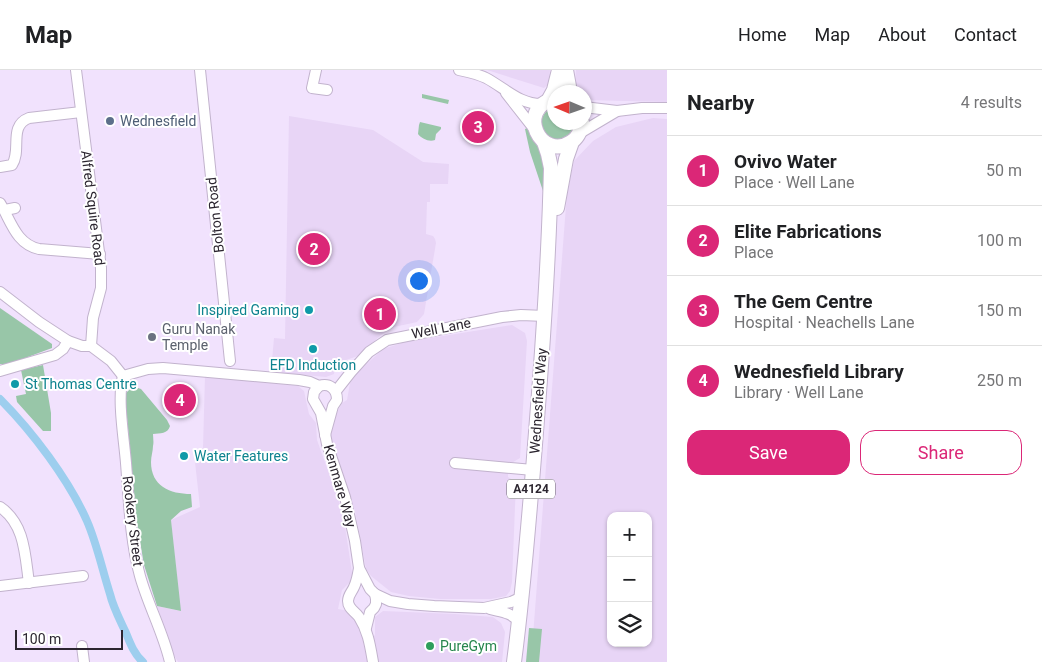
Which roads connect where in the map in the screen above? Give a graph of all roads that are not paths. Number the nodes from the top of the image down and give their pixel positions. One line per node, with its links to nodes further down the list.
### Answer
1 (76, 70): 16 (street, Alfred Squire Road)
2 (200, 70): 28 (street, Bolton Road)
3 (316, 70): 10 (street)
4 (459, 70): 9 (street)
5 (559, 70): 7 (main road)
6 (566, 70): 8 (main road)
7 (555, 85)
8 (569, 85)
9 (503, 89): 11 (street); 17 (street)
10 (327, 90)
11 (547, 101)
12 (547, 102): 17 (main road)
13 (592, 108): 15 (street)
14 (667, 108): 15 (street)
15 (617, 111): 18 (street)
16 (81, 112): 20 (street); 22 (street, Alfred Squire Road)
17 (535, 130): 19 (main road)
18 (578, 133): 19 (main road); 23 (main road, Wednesfield Way / A4124)
19 (544, 142): 23 (main road, Wednesfield Way / A4124)
20 (0, 166)
21 (7, 207): 22 (street)
22 (100, 254): 27 (street, Alfred Squire Road)
23 (548, 260): 25 (main road, Wednesfield Way / A4124)
24 (0, 293): 26 (street)
25 (545, 316): 31 (street, Well Lane); 36 (main road, Wednesfield Way / A4124)
26 (68, 341): 27 (street); 29 (street)
27 (91, 346): 30 (street)
28 (230, 361)
29 (0, 371)
30 (123, 376): 31 (street); 53 (street, Rookery Street)
31 (324, 388): 32 (street, Kenmare Way); 33 (street)
32 (316, 406): 33 (street); 34 (street, Kenmare Way)
33 (333, 406): 34 (street)
34 (325, 435): 38 (street, Kenmare Way)
35 (455, 463): 36 (street)
36 (533, 470): 44 (main road, Wednesfield Way / A4124)
37 (0, 507): 40 (street)
38 (360, 568): 42 (street); 43 (street)
39 (82, 576): 40 (street)
40 (29, 583): 41 (street)
41 (0, 586)
42 (354, 589): 43 (street); 48 (street)
43 (373, 592): 45 (street); 47 (street)
44 (522, 597): 46 (street); 49 (main road, Wednesfield Way / A4124)
45 (390, 601): 46 (street); 47 (street)
46 (484, 608): 49 (street)
47 (372, 610): 48 (street); 50 (street)
48 (357, 614): 50 (street)
49 (519, 622): 55 (main road, Wednesfield Way / A4124)
50 (366, 628): 54 (street)
51 (82, 646): 52 (street)
52 (84, 662)
53 (170, 662)
54 (373, 662)
55 (514, 662)

